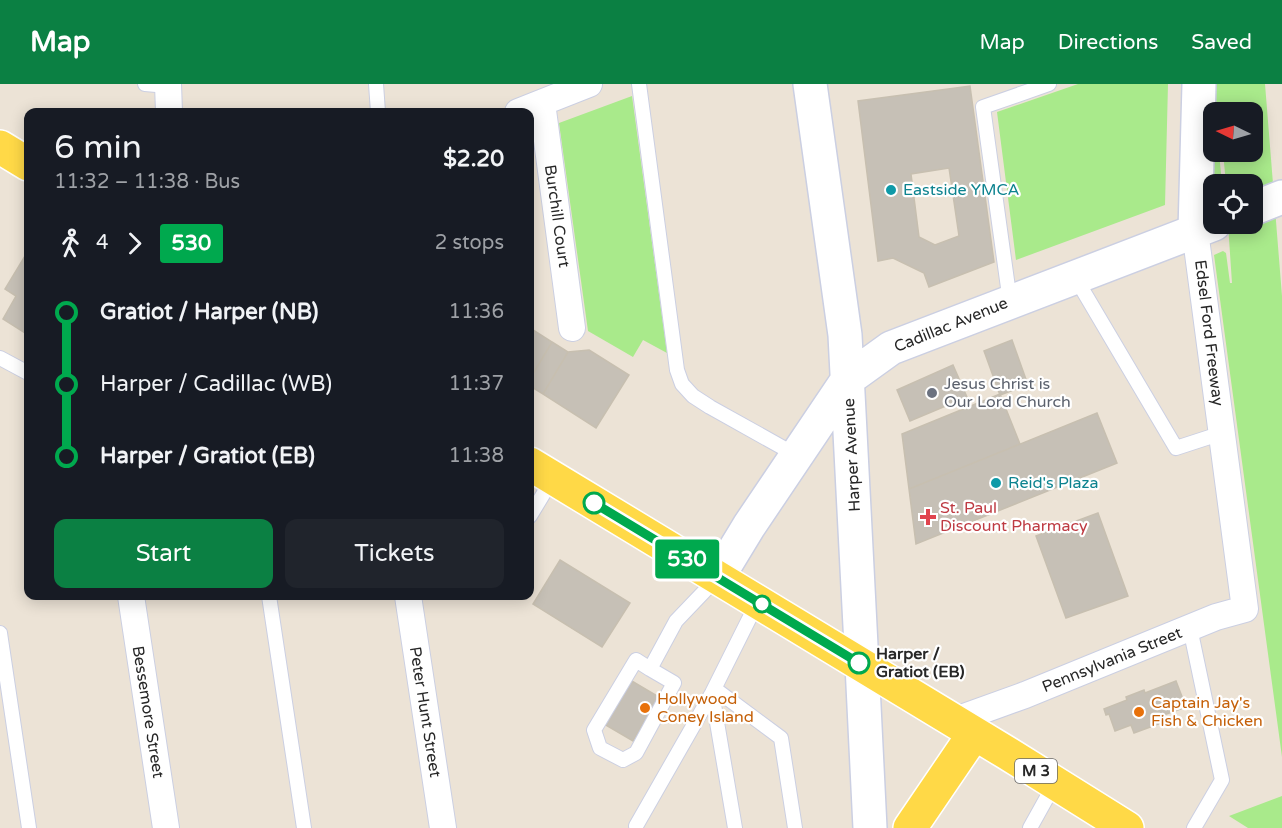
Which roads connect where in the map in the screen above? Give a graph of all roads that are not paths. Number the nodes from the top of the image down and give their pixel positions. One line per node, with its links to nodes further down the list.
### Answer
1 (376, 84): 10 (lane)
2 (589, 84): 8 (street)
3 (639, 84): 24 (lane)
4 (810, 84): 22 (main road, Harper Avenue)
5 (1049, 84): 18 (lane)
6 (1199, 84): 14 (main road, Edsel Ford Freeway)
7 (161, 85): 9 (street)
8 (542, 103): 11 (street); 19 (street, Burchill Court)
9 (168, 108)
10 (378, 108)
11 (529, 108)
12 (0, 147): 13 (main road)
13 (24, 162)
14 (1203, 179)
15 (1203, 228): 17 (main road, Cadillac Avenue)
16 (1206, 234): 23 (street, Edsel Ford Freeway)
17 (1075, 277): 18 (main road, Cadillac Avenue); 23 (lane)
18 (1010, 302): 22 (main road, Cadillac Avenue)
19 (572, 328)
20 (0, 358): 21 (lane)
21 (24, 371)
22 (848, 379): 24 (main road, Cadillac Avenue); 35 (main road, Harper Avenue)
23 (1222, 433): 28 (street, Edsel Ford Freeway)
24 (796, 454): 27 (main road, Cadillac Avenue)
25 (541, 471): 26 (lane); 27 (main road, M 3)
26 (534, 500)
27 (718, 577): 32 (main road, M 3); 36 (lane)
28 (1241, 581): 33 (street, Pennsylvania Street)
29 (132, 600): 42 (street, Bessemore Street)
30 (270, 600): 43 (lane)
31 (409, 600): 44 (street, Peter Hunt Street)
32 (758, 601): 35 (main road, M 3); 37 (lane)
33 (1190, 628): 38 (street, Pennsylvania Street); 51 (lane)
34 (0, 633): 41 (lane)
35 (862, 665): 38 (main road, M 3); 47 (main road, Harper Avenue)
36 (650, 669): 36 (lane)
37 (713, 691): 40 (lane); 45 (lane); 46 (lane)
38 (964, 727): 39 (main road, M 3); 48 (main road)
39 (1054, 783): 49 (lane); 50 (main road, M 3)
40 (636, 826)
41 (29, 828)
42 (166, 828)
43 (304, 828)
44 (443, 828)
45 (735, 828)
46 (795, 828)
47 (870, 828)
48 (910, 828)
49 (1030, 828)
50 (1127, 828)
51 (1194, 828)

